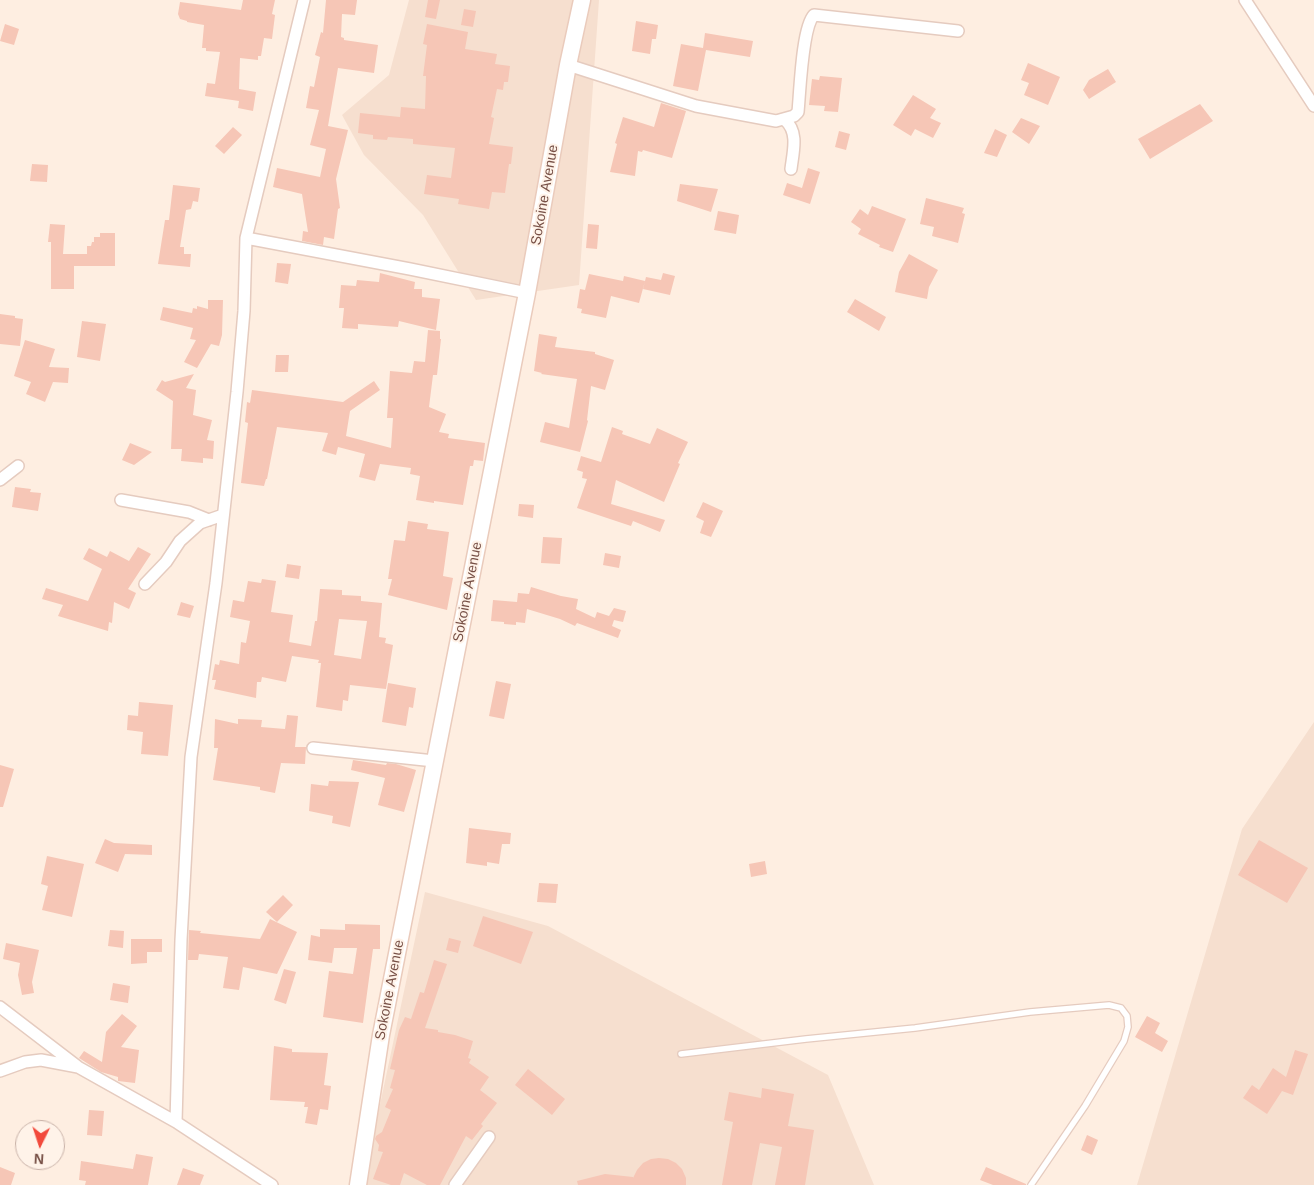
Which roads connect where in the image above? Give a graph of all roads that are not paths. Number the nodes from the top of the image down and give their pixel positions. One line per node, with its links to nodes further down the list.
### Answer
1 (304, 0): 9 (street)
2 (582, 0): 5 (street, Sokoine Avenue)
3 (1246, 0): 6 (street)
4 (958, 31): 7 (street)
5 (568, 64): 7 (street); 10 (street, Sokoine Avenue)
6 (1314, 106)
7 (785, 120): 8 (street)
8 (791, 169)
9 (246, 238): 10 (street); 14 (street)
10 (527, 294): 18 (street, Sokoine Avenue)
11 (18, 466): 12 (street)
12 (0, 480)
13 (121, 500): 15 (street)
14 (223, 515): 15 (street); 23 (street)
15 (209, 520): 16 (street)
16 (145, 584)
17 (313, 748): 18 (street)
18 (434, 761): 26 (street, Sokoine Avenue)
19 (0, 1007): 21 (street)
20 (680, 1054): 28 (lane)
21 (78, 1067): 22 (street); 23 (street)
22 (0, 1071)
23 (176, 1122): 25 (street)
24 (489, 1137): 27 (street)
25 (272, 1185)
26 (358, 1185)
27 (455, 1185)
28 (1031, 1185)

